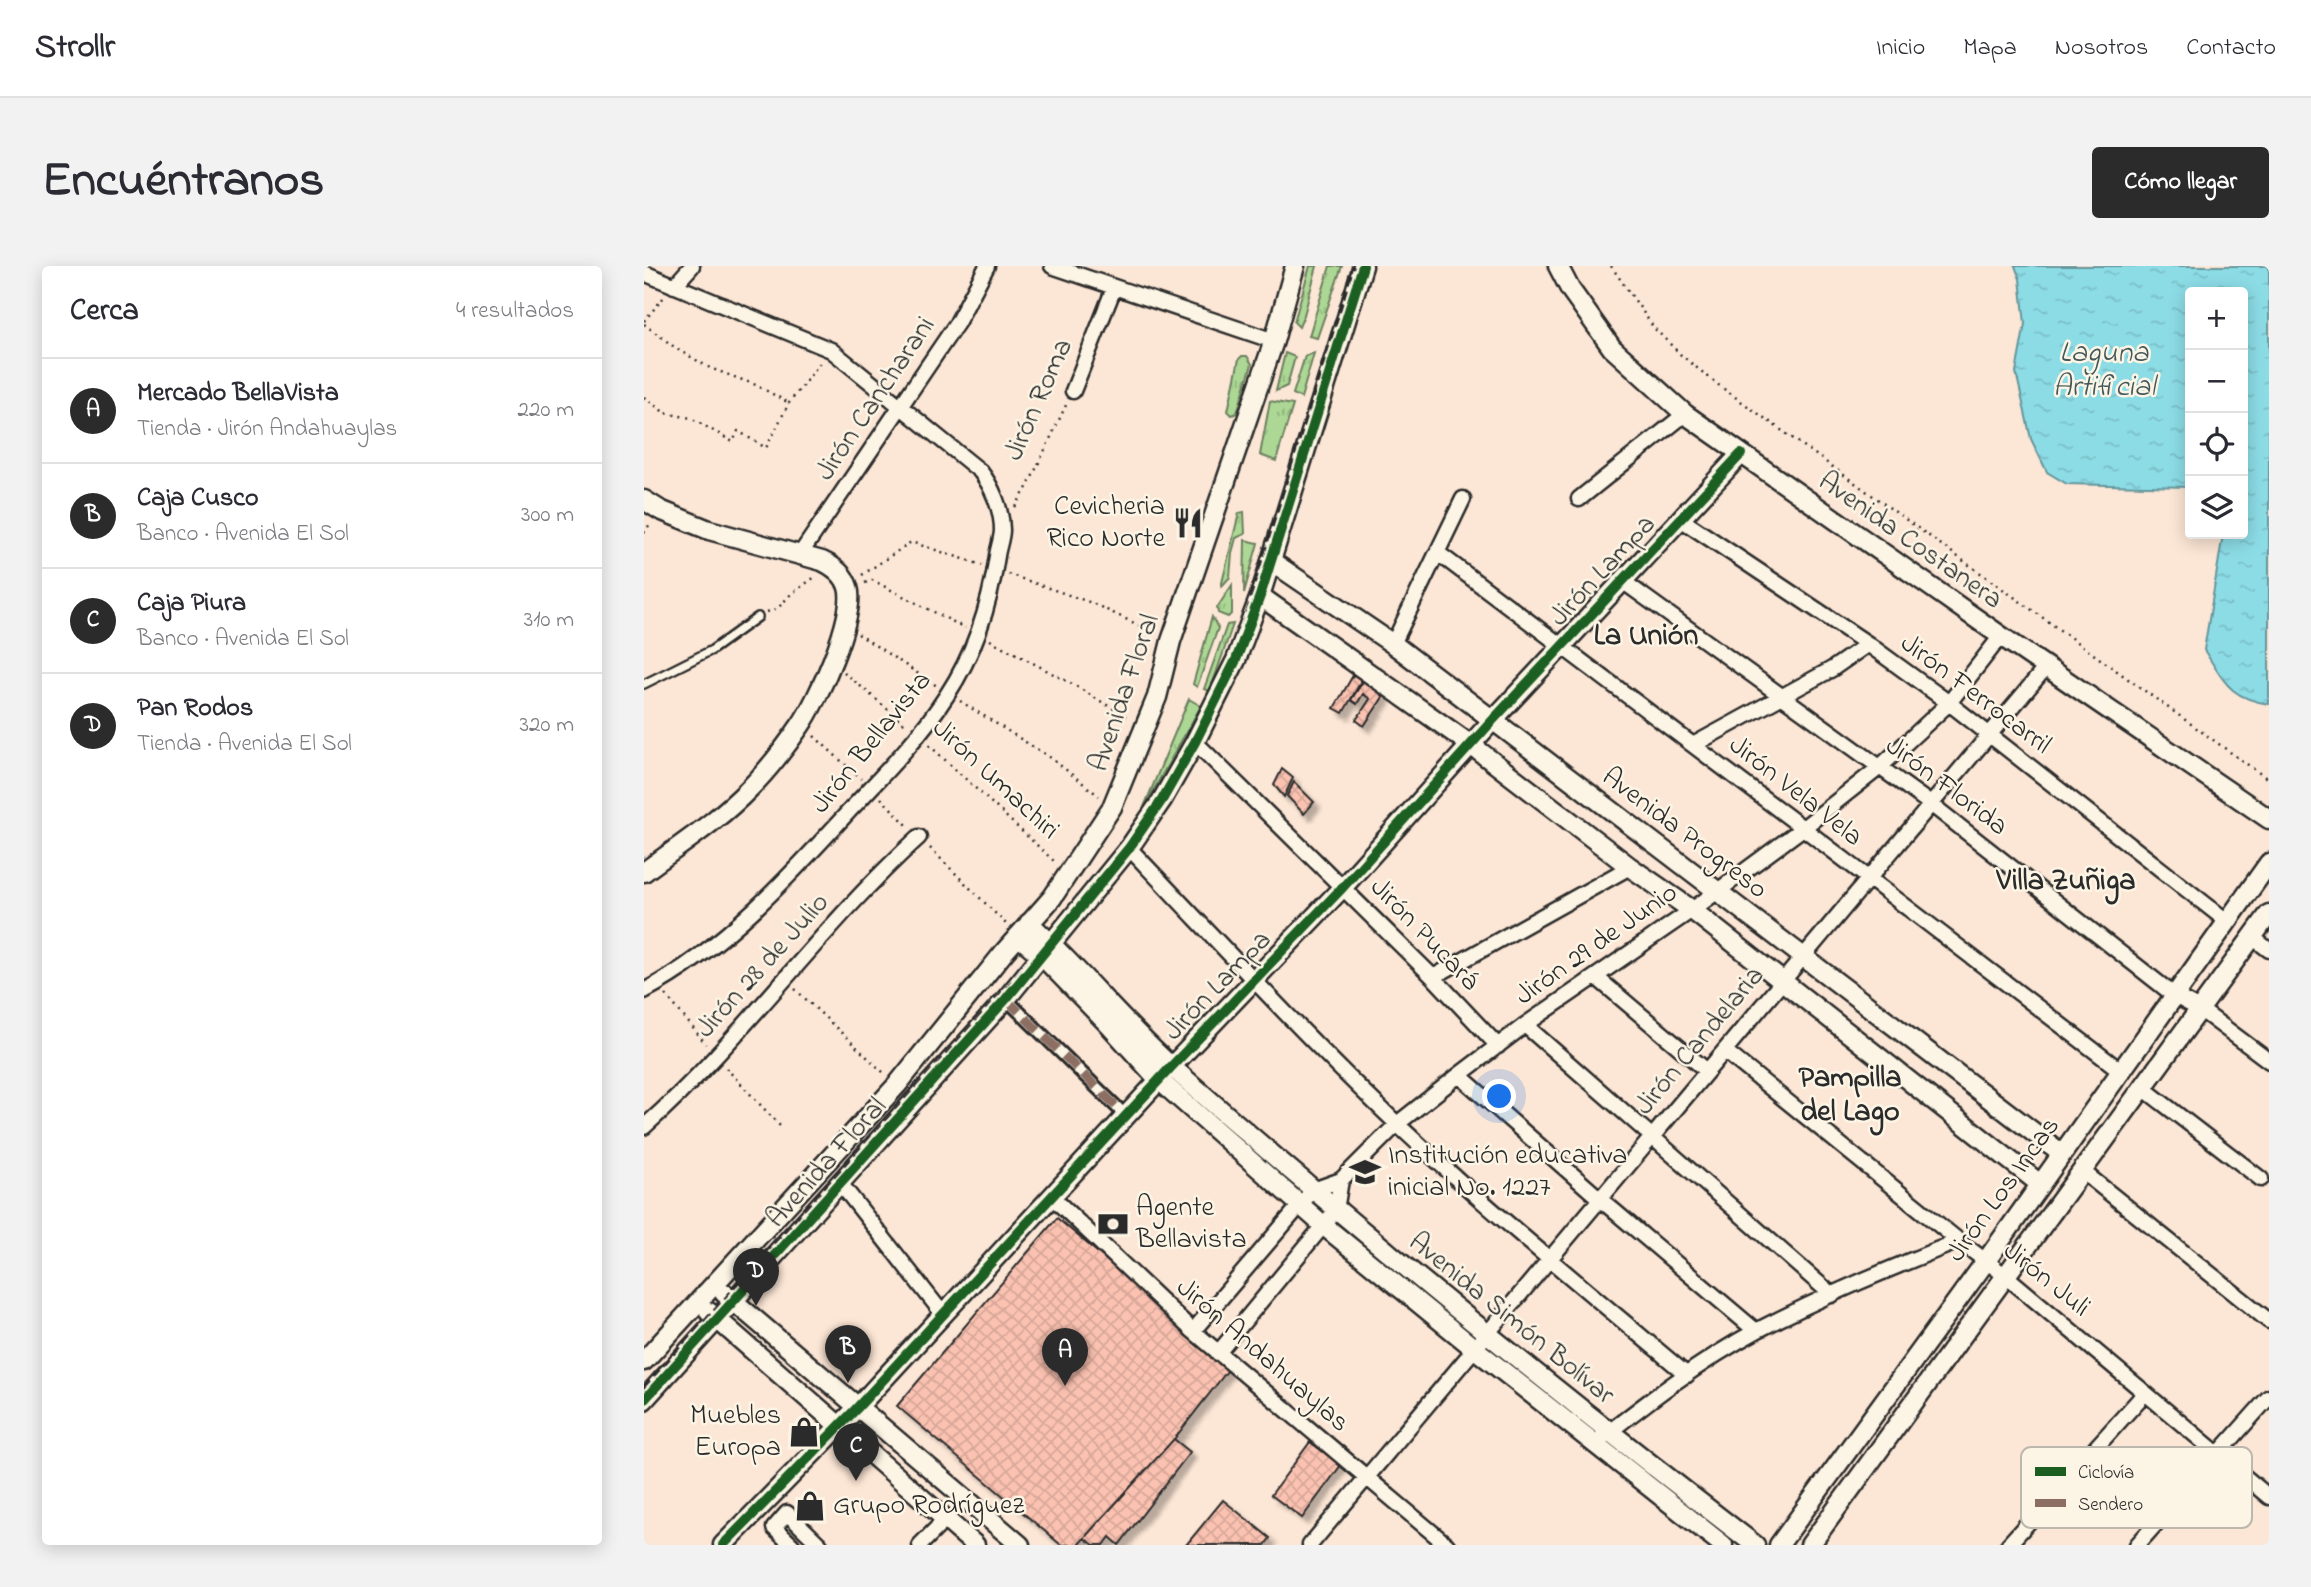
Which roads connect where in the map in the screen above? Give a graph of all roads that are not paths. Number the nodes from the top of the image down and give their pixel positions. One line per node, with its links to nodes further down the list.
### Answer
1 (692, 266): 8 (street)
2 (987, 266): 12 (street, Jirón Cancharani)
3 (1052, 266): 9 (street)
4 (1295, 266): 10 (street, Avenida Floral)
5 (1363, 266): 21 (street, Avenida Floral)
6 (1558, 266): 13 (street, Avenida Costanera)
7 (644, 273): 8 (street, Jirón Bellavista)
8 (674, 286): 12 (street, Jirón Bellavista)
9 (1114, 288): 10 (street); 11 (street, Jirón Roma)
10 (1274, 341): 53 (street, Avenida Floral)
11 (1073, 391)
12 (902, 407): 20 (street, Jirón Cancharani); 62 (street, Jirón Bellavista)
13 (1685, 414): 14 (street, Avenida Costanera); 16 (street)
14 (1741, 454): 18 (street, Jirón Lampa); 25 (street, Avenida Costanera)
15 (1463, 499): 19 (street)
16 (1579, 499)
17 (644, 500): 20 (street)
18 (1682, 520): 22 (street, Jirón Lampa); 27 (street, Jirón Ferrocarril)
19 (1438, 553): 26 (street); 28 (street, Jirón Vela Vela)
20 (799, 556): 46 (street)
21 (1271, 561): 23 (street, Avenida Floral); 26 (street, Avenida Progreso)
22 (1624, 582): 28 (street, Jirón Lampa); 31 (street, Jirón Florida)
23 (1260, 596): 35 (street, Avenida Floral); 36 (street, Avenida Progreso)
24 (758, 617): 30 (lane)
25 (2001, 636): 29 (street, Avenida Costanera); 32 (street, Jirón 29 de Junio)
26 (1394, 644): 33 (street, Avenida Progreso)
27 (1868, 644): 31 (street); 32 (street, Jirón Ferrocarril)
28 (1563, 647): 33 (street, Jirón Lampa); 37 (street, Jirón Vela Vela)
29 (2047, 666): 34 (street, Jirón Candelaria); 40 (street, Avenida Costanera)
30 (644, 684)
31 (1782, 697): 37 (street); 38 (street, Jirón Florida)
32 (1949, 703): 34 (street, Jirón Ferrocarril); 38 (street, Jirón 29 de Junio)
33 (1492, 721): 36 (street, Jirón Lampa); 49 (street, Avenida Progreso)
34 (1989, 736): 39 (street, Jirón Candelaria); 52 (street, Jirón Ferrocarril)
35 (1195, 742): 43 (street, Avenida Floral); 48 (street, Jirón Pucará)
36 (1471, 745): 45 (street, Avenida Progreso); 48 (street, Jirón Lampa)
37 (1693, 745): 41 (street, Jirón Vela Vela)
38 (1880, 767): 39 (street, Jirón Florida); 41 (street, Jirón 29 de Junio)
39 (1931, 805): 47 (street, Jirón Candelaria); 63 (street, Jirón Florida)
40 (2269, 819)
41 (1803, 828): 47 (street, Jirón Vela Vela); 49 (street, Jirón 29 de Junio)
42 (919, 837): 78 (street, Jirón 28 de Julio)
43 (1129, 848): 55 (street, Avenida Floral); 60 (street)
44 (2269, 863): 52 (street, Jirón Los Incas)
45 (1630, 867): 50 (street, Avenida Progreso); 58 (street)
46 (644, 872)
47 (1868, 879): 57 (street, Jirón Candelaria); 72 (street, Jirón Vela Vela)
48 (1343, 887): 58 (street, Jirón Pucará); 60 (street, Jirón Lampa)
49 (1717, 891): 50 (street, Jirón 29 de Junio); 57 (street, Avenida Progreso)
50 (1692, 910): 59 (street, Jirón 29 de Junio); 61 (street, Avenida Progreso)
51 (2269, 914): 54 (street, Jirón Los Incas)
52 (2228, 922): 63 (street, Jirón Los Incas)
53 (1023, 930): 55 (street, Avenida Simón Bolívar); 96 (street, Avenida Floral)
54 (2252, 937): 56 (street); 65 (street, Jirón Los Incas)
55 (1047, 950): 64 (street, Avenida Floral); 70 (street, Avenida Simón Bolívar); 74 (street, Avenida Simón Bolívar)
56 (2269, 950)
57 (1801, 957): 61 (street, Jirón Candelaria); 80 (street, Avenida Progreso)
58 (1433, 977): 67 (street, Jirón Pucará)
59 (1596, 977): 66 (street, Jirón 29 de Junio); 71 (street)
60 (1255, 981): 70 (street, Jirón Lampa); 77 (street)
61 (1783, 982): 68 (street, Jirón Candelaria); 85 (street, Avenida Progreso)
62 (644, 990)
63 (2175, 996): 65 (street, Jirón Florida); 72 (street, Jirón Los Incas)
64 (1006, 999): 76 (street); 84 (street, Avenida Floral)
65 (2201, 1010): 69 (street, Jirón Florida); 75 (street, Jirón Los Incas)
66 (1525, 1025): 67 (street, Jirón 29 de Junio); 79 (street)
67 (1498, 1046): 73 (street, Jirón 29 de Junio)
68 (1725, 1051): 71 (street, Jirón Candelaria); 92 (street, Jirón Juli)
69 (2269, 1061)
70 (1171, 1066): 74 (street, Jirón Lampa); 86 (street, Avenida Simón Bolívar)
71 (1707, 1071): 79 (street, Jirón Candelaria)
72 (2121, 1071): 80 (street, Jirón Los Incas)
73 (1459, 1075): 77 (street, Jirón 29 de Junio); 88 (street)
74 (1159, 1080): 76 (street, Jirón Lampa); 89 (street, Avenida Simón Bolívar)
75 (2143, 1088): 81 (street, Jirón Los Incas); 83 (street)
76 (1126, 1116): 87 (street, Jirón Lampa)
77 (1397, 1124): 82 (street, Jirón 29 de Junio); 93 (street)
78 (644, 1127)
79 (1653, 1136): 88 (street, Jirón Candelaria); 97 (street)
80 (2062, 1154): 85 (street, Jirón Los Incas)
81 (2082, 1171): 95 (street, Jirón Los Incas); 102 (street)
82 (1341, 1180): 86 (street, Jirón 29 de Junio); 90 (street)
83 (2261, 1180)
84 (840, 1183): 98 (street, Avenida Floral); 100 (street)
85 (2040, 1184): 94 (street, Jirón Los Incas)
86 (1313, 1190): 89 (street); 90 (street, Avenida Simón Bolívar)
87 (1051, 1196): 100 (street, Jirón Lampa); 103 (street, Jirón Andahuaylas)
88 (1600, 1199): 93 (street, Jirón Candelaria); 104 (street)
89 (1301, 1205): 91 (street, Avenida Simón Bolívar); 103 (street)
90 (1336, 1210): 91 (street); 105 (street, Avenida Simón Bolívar)
91 (1323, 1225): 106 (street, Avenida Simón Bolívar); 107 (street)
92 (1959, 1241): 94 (street, Jirón Juli); 97 (street)
93 (1550, 1259): 105 (street, Jirón Candelaria); 109 (street)
94 (1986, 1261): 95 (street, Jirón Juli); 135 (street, Jirón Los Incas)
95 (2006, 1276): 110 (street, Jirón Juli); 136 (street, Jirón Los Incas)
96 (715, 1285): 98 (street); 99 (street, Avenida Floral)
97 (1832, 1295): 104 (street)
98 (733, 1301): 101 (street, Avenida Floral); 113 (street)
99 (698, 1303): 101 (street); 108 (street, Avenida Floral)
100 (943, 1314): 113 (street, Jirón Lampa)
101 (716, 1319): 112 (street, Avenida Floral); 114 (street)
102 (2269, 1321)
103 (1194, 1331): 107 (street, Jirón Andahuaylas)
104 (1756, 1331): 109 (street)
105 (1487, 1334): 106 (street, Jirón Candelaria); 115 (street, Avenida Simón Bolívar)
106 (1475, 1349): 115 (street, Avenida Simón Bolívar); 119 (street, Jirón Candelaria)
107 (1218, 1353): 119 (street, Jirón Andahuaylas)
108 (644, 1362)
109 (1687, 1375): 115 (street)
110 (2145, 1393): 116 (street); 117 (street, Jirón Juli)
111 (2269, 1397): 118 (street)
112 (644, 1400)
113 (857, 1408): 114 (street, Jirón Lampa); 130 (street)
114 (839, 1427): 122 (street); 125 (street, Jirón Lampa)
115 (1602, 1438): 133 (street, Avenida Simón Bolívar); 134 (street, Avenida Simón Bolívar)
116 (2096, 1447)
117 (2209, 1447)
118 (2225, 1447)
119 (1366, 1478): 131 (street, Jirón Candelaria); 132 (street, Jirón Andahuaylas)
120 (2252, 1483): 121 (street, Jirón Juli)
121 (2269, 1497)
122 (944, 1520): 128 (street); 129 (street)
123 (2023, 1528): 137 (street)
124 (2152, 1528): 138 (street)
125 (723, 1545)
126 (792, 1545): 127 (street)
127 (820, 1545)
128 (920, 1545)
129 (975, 1545)
130 (1020, 1545)
131 (1310, 1545)
132 (1447, 1545)
133 (1723, 1545)
134 (1755, 1545)
135 (1779, 1545)
136 (1810, 1545)
137 (2008, 1545)
138 (2137, 1545)

